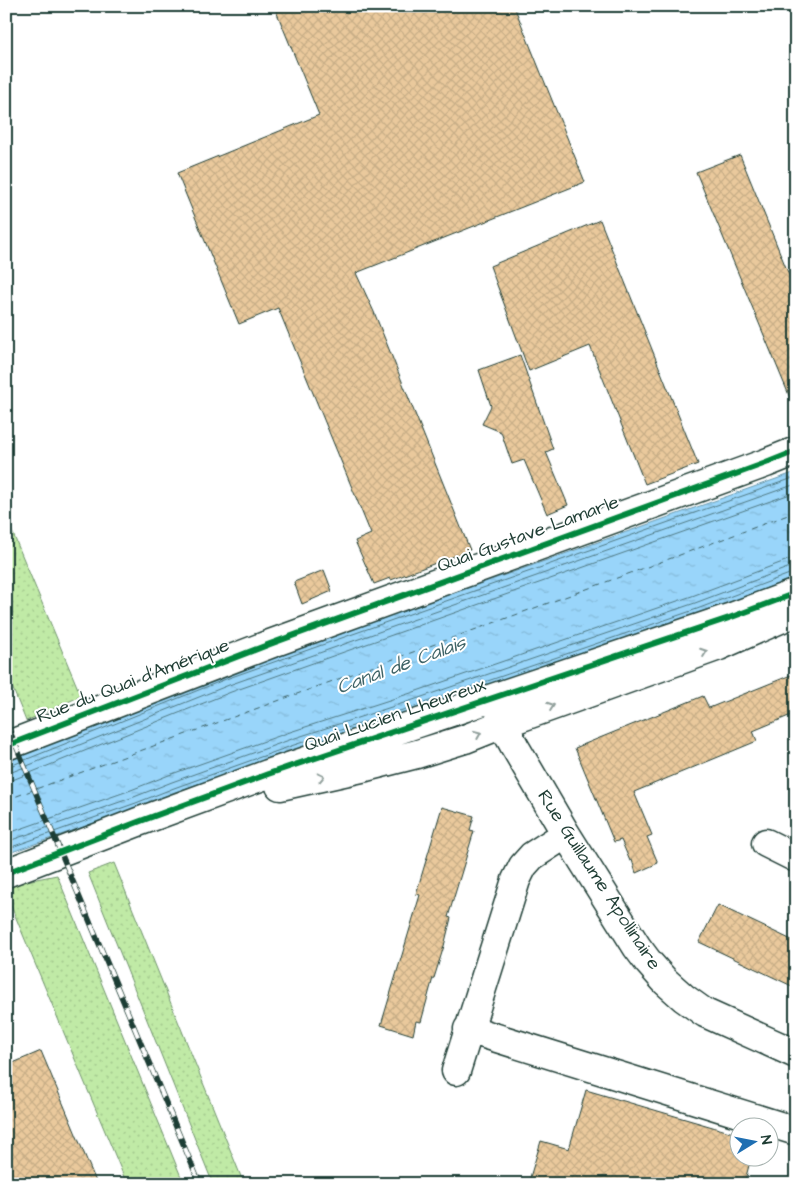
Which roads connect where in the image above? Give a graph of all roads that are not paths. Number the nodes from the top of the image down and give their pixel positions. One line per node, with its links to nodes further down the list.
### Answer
1 (796, 451): 4 (street, Quai Gustave Lamarle)
2 (796, 593): 5 (street, Quai Lucien Lheureux)
3 (796, 612): 6 (street, Quai Lucien Lheureux, one-way to 3)
4 (270, 644): 7 (street, Rue du Quai d'Amérique)
5 (495, 696): 6 (street, Rue Guillaume Apollinaire); 8 (street, Quai Lucien Lheureux)
6 (505, 723): 8 (street, Quai Lucien Lheureux, one-way to 6); 9 (street, Rue Guillaume Apollinaire)
7 (6, 746)
8 (138, 822): 12 (street, Quai Lucien Lheureux)
9 (566, 834): 13 (street); 14 (street, Rue Guillaume Apollinaire)
10 (766, 843): 11 (street)
11 (796, 858)
12 (6, 874)
13 (468, 1030): 15 (street); 16 (street)
14 (796, 1054)
15 (456, 1071)
16 (796, 1131)

